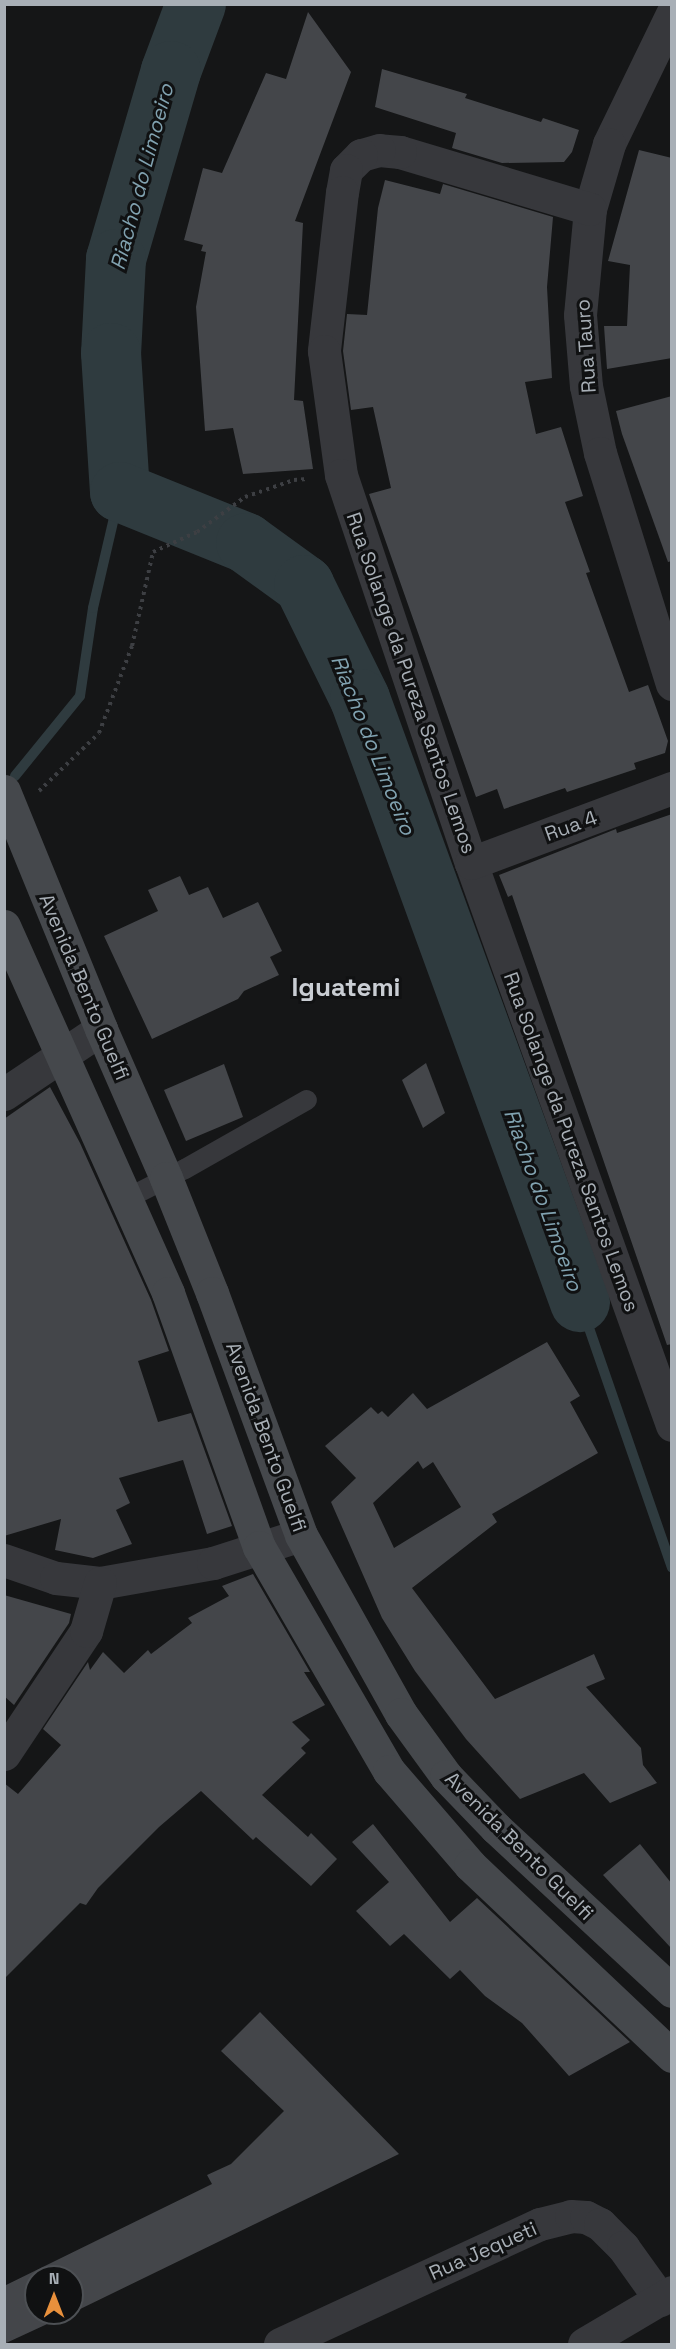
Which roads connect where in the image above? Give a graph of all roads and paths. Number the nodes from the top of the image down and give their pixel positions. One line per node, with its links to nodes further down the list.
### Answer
1 (672, 14): 2 (street, Rua Tauro)
2 (590, 209): 3 (street, Rua Solange da Pureza Santos Lemos); 4 (street, Rua Tauro)
3 (341, 475): 6 (path); 7 (street, Rua Solange da Pureza Santos Lemos)
4 (672, 684)
5 (672, 788): 7 (street, Rua 4)
6 (19, 794): 9 (main road, Avenida Bento Guelfi)
7 (471, 863): 15 (street, Rua Solange da Pureza Santos Lemos)
8 (4, 926): 10 (main road)
9 (101, 1029): 10 (street); 13 (main road, Avenida Bento Guelfi)
10 (62, 1055): 11 (street); 14 (main road)
11 (4, 1094)
12 (307, 1100): 13 (lane)
13 (166, 1178): 14 (lane); 16 (main road, Avenida Bento Guelfi)
14 (128, 1198): 17 (main road)
15 (672, 1425)
16 (301, 1535): 17 (street); 21 (main road, Avenida Bento Guelfi)
17 (259, 1547): 19 (street); 22 (main road)
18 (4, 1560): 19 (street)
19 (100, 1583): 20 (street)
20 (4, 1754)
21 (672, 1991)
22 (672, 2056)
23 (666, 2296): 24 (street, Rua Jequeti); 25 (street)
24 (280, 2344)
25 (584, 2344)

